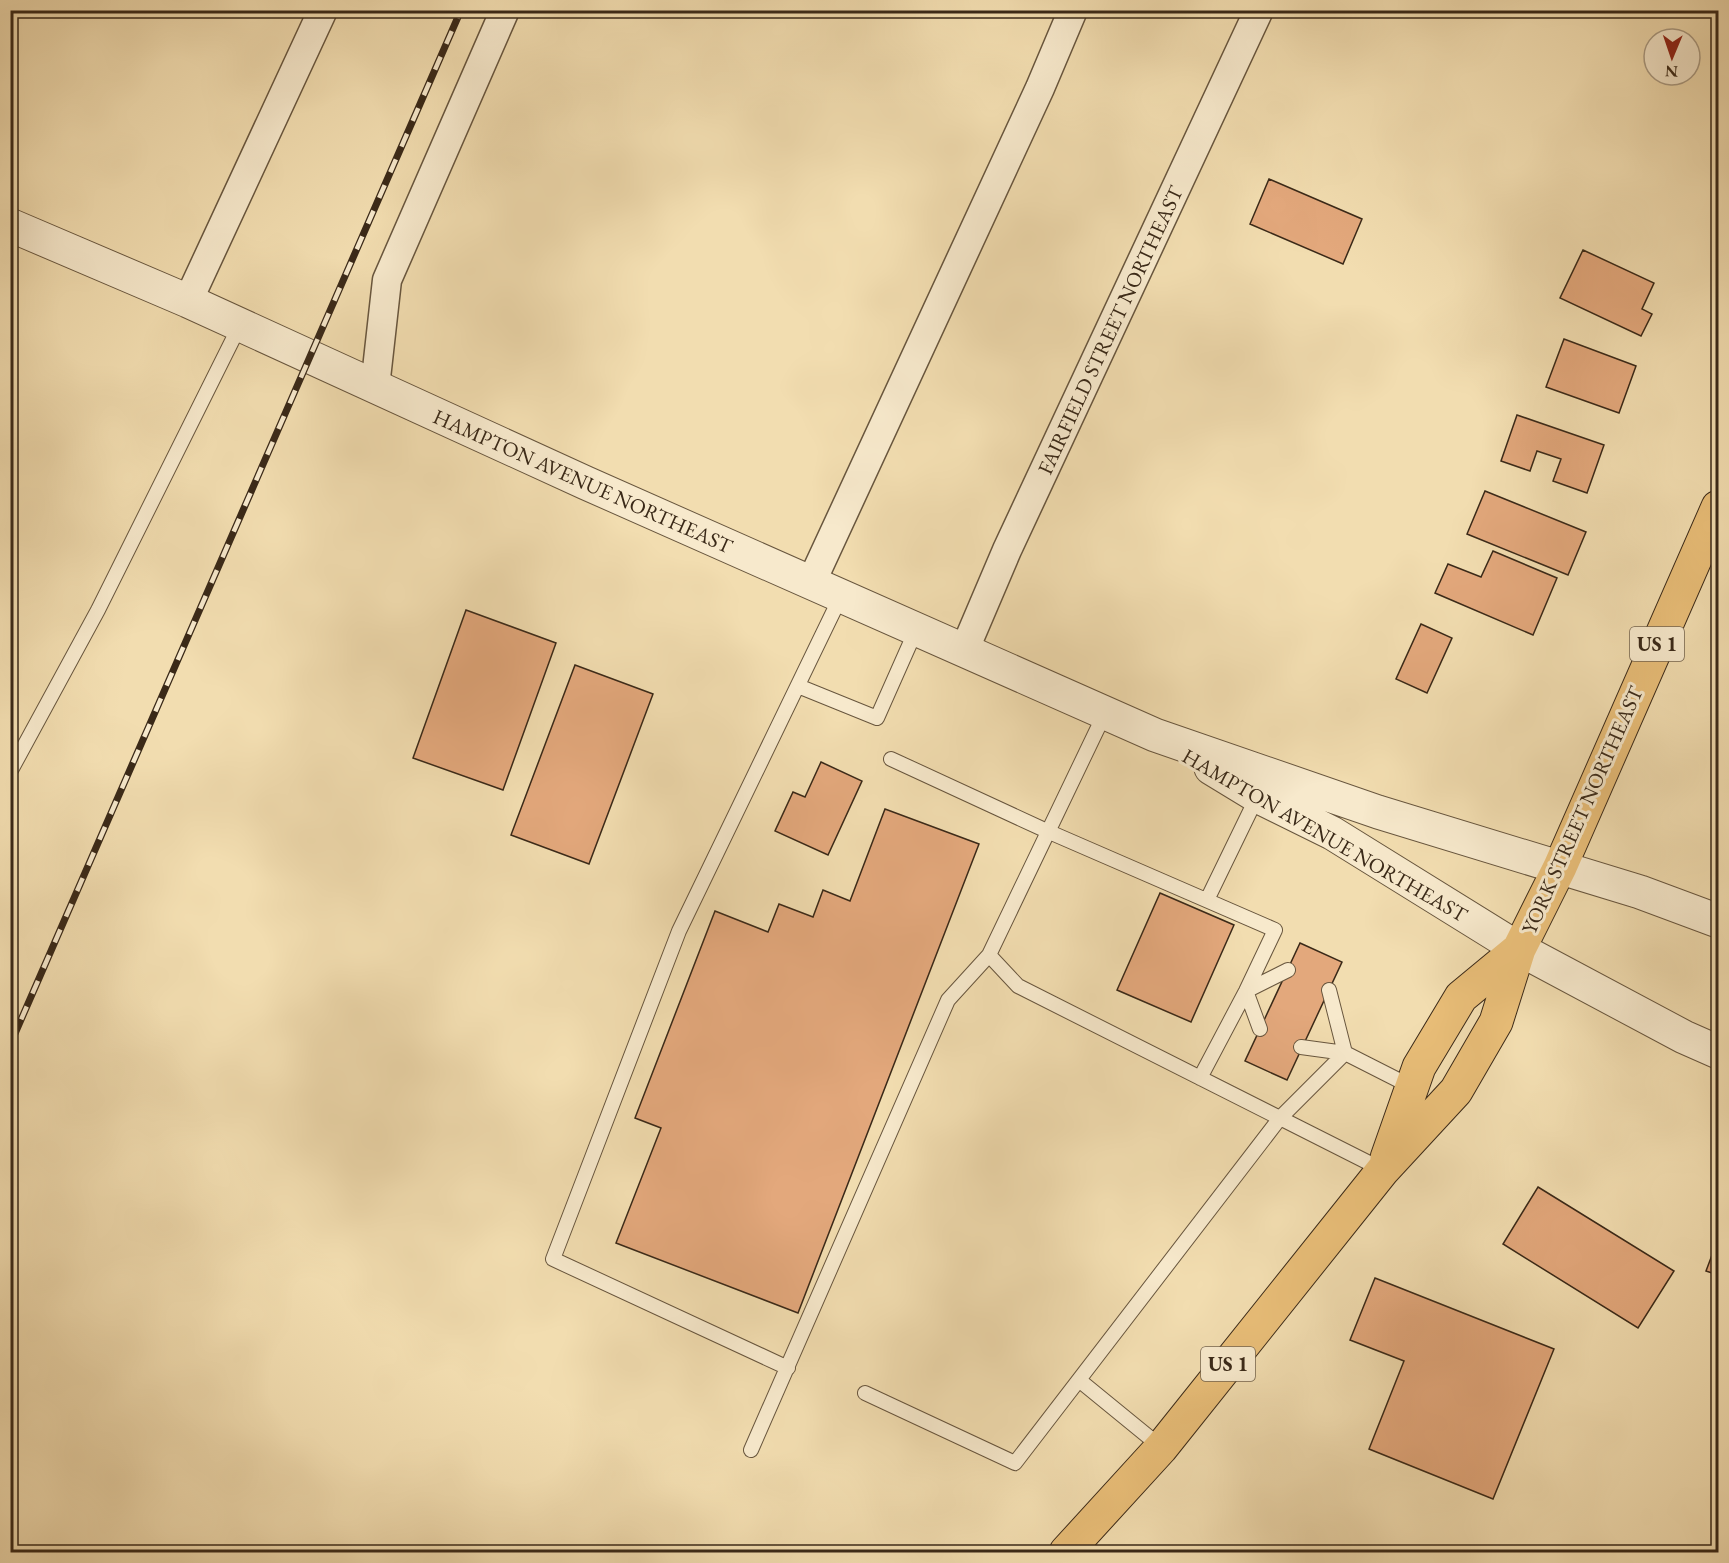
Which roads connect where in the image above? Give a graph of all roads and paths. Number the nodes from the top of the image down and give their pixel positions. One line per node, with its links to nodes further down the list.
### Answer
1 (324, 10): 6 (street)
2 (505, 10): 8 (street)
3 (1073, 10): 10 (street)
4 (1259, 10): 13 (street, FAIRFIELD STREET NORTHEAST)
5 (10, 225): 6 (street, HAMPTON AVENUE NORTHEAST)
6 (188, 302): 7 (street, HAMPTON AVENUE NORTHEAST)
7 (240, 325): 8 (street, HAMPTON AVENUE NORTHEAST); 18 (lane)
8 (375, 387): 10 (street, HAMPTON AVENUE NORTHEAST)
9 (1719, 507): 21 (main road, YORK STREET NORTHEAST / US 1)
10 (811, 583): 11 (street, HAMPTON AVENUE NORTHEAST)
11 (841, 596): 12 (street, HAMPTON AVENUE NORTHEAST); 14 (lane)
12 (916, 630): 13 (street, HAMPTON AVENUE NORTHEAST); 14 (lane)
13 (964, 651): 15 (street, HAMPTON AVENUE NORTHEAST)
14 (798, 686): 37 (lane)
15 (1105, 713): 16 (street, HAMPTON AVENUE NORTHEAST); 20 (lane)
16 (1155, 735): 19 (street, HAMPTON AVENUE NORTHEAST); 21 (street, HAMPTON AVENUE NORTHEAST)
17 (891, 759): 20 (lane)
18 (10, 772)
19 (1257, 796): 22 (lane); 24 (street, HAMPTON AVENUE NORTHEAST)
20 (1047, 831): 22 (lane); 25 (lane)
21 (1560, 867): 23 (street, HAMPTON AVENUE NORTHEAST); 24 (main road, YORK STREET NORTHEAST / US 1)
22 (1207, 900): 28 (lane)
23 (1719, 921)
24 (1519, 949): 31 (street, HAMPTON AVENUE NORTHEAST); 34 (main road, YORK STREET NORTHEAST / US 1); 36 (main road, YORK STREET NORTHEAST / US 1)
25 (989, 955): 33 (lane); 37 (lane)
26 (1288, 970): 28 (lane)
27 (1329, 990): 32 (lane)
28 (1246, 991): 29 (lane); 33 (lane)
29 (1260, 1029)
30 (1301, 1047): 32 (lane)
31 (1719, 1052)
32 (1345, 1053): 34 (lane); 35 (lane)
33 (1200, 1078): 35 (lane)
34 (1412, 1087): 36 (main road, YORK STREET NORTHEAST / US 1)
35 (1280, 1118): 36 (lane); 38 (lane)
36 (1383, 1170): 40 (main road, YORK STREET NORTHEAST / US 1)
37 (788, 1368): 41 (lane)
38 (1079, 1380): 39 (lane); 40 (lane)
39 (865, 1392)
40 (1161, 1448): 42 (main road, YORK STREET NORTHEAST / US 1)
41 (751, 1450)
42 (1066, 1552)

